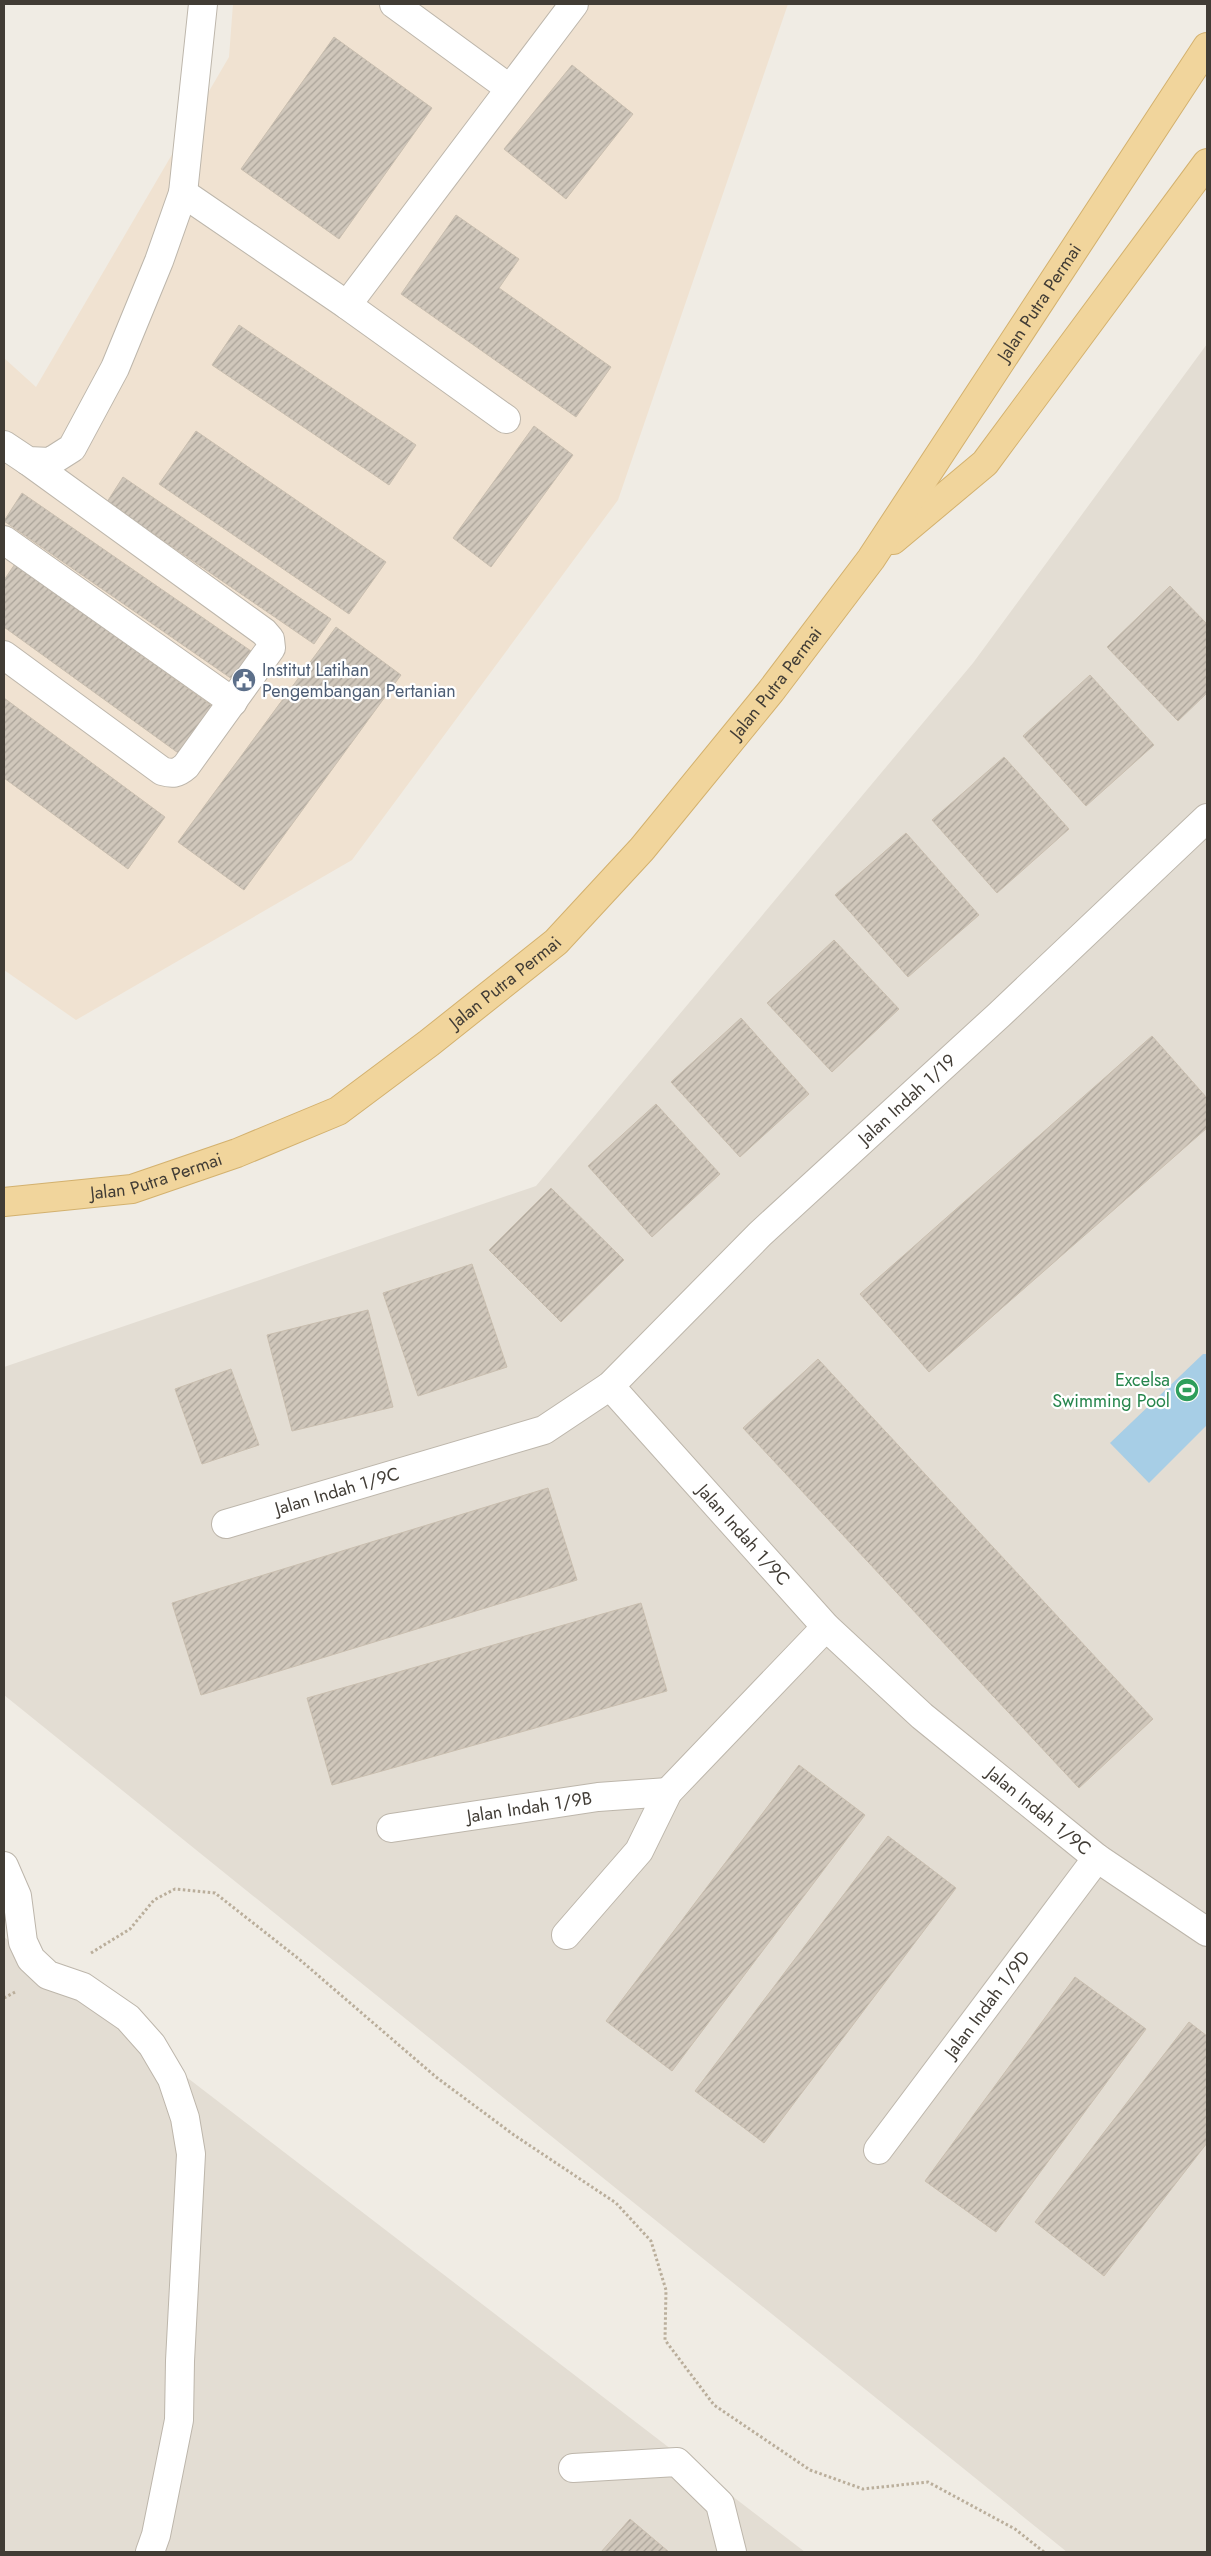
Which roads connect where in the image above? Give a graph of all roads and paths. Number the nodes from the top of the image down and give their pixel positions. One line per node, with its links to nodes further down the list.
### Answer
1 (203, 4): 7 (street)
2 (394, 4): 5 (street)
3 (574, 4): 5 (street)
4 (1207, 47): 13 (main road, Jalan Putra Permai)
5 (509, 88): 8 (street)
6 (1207, 163): 13 (main road, Jalan Putra Permai)
7 (183, 192): 8 (street); 11 (street)
8 (347, 305): 9 (street)
9 (506, 418)
10 (4, 445): 11 (street)
11 (28, 461): 15 (street)
12 (4, 540): 15 (street)
13 (871, 559): 17 (main road, Jalan Putra Permai)
14 (4, 655): 15 (street)
15 (234, 702)
16 (1207, 818): 18 (street, Jalan Indah 1/19)
17 (4, 1202)
18 (610, 1386): 19 (street, Jalan Indah 1/9C); 20 (street, Jalan Indah 1/9C)
19 (226, 1524)
20 (826, 1627): 21 (street); 23 (street, Jalan Indah 1/9C)
21 (668, 1792): 22 (street, Jalan Indah 1/9B); 26 (street)
22 (391, 1828)
23 (1097, 1858): 25 (street, Jalan Indah 1/9C); 29 (street, Jalan Indah 1/9D)
24 (4, 1866): 27 (street)
25 (1207, 1932)
26 (566, 1935)
27 (48, 1975): 28 (path); 31 (street); 33 (path)
28 (4, 1998)
29 (878, 2150)
30 (573, 2468): 32 (street)
31 (150, 2552)
32 (732, 2552)
33 (1044, 2552)

